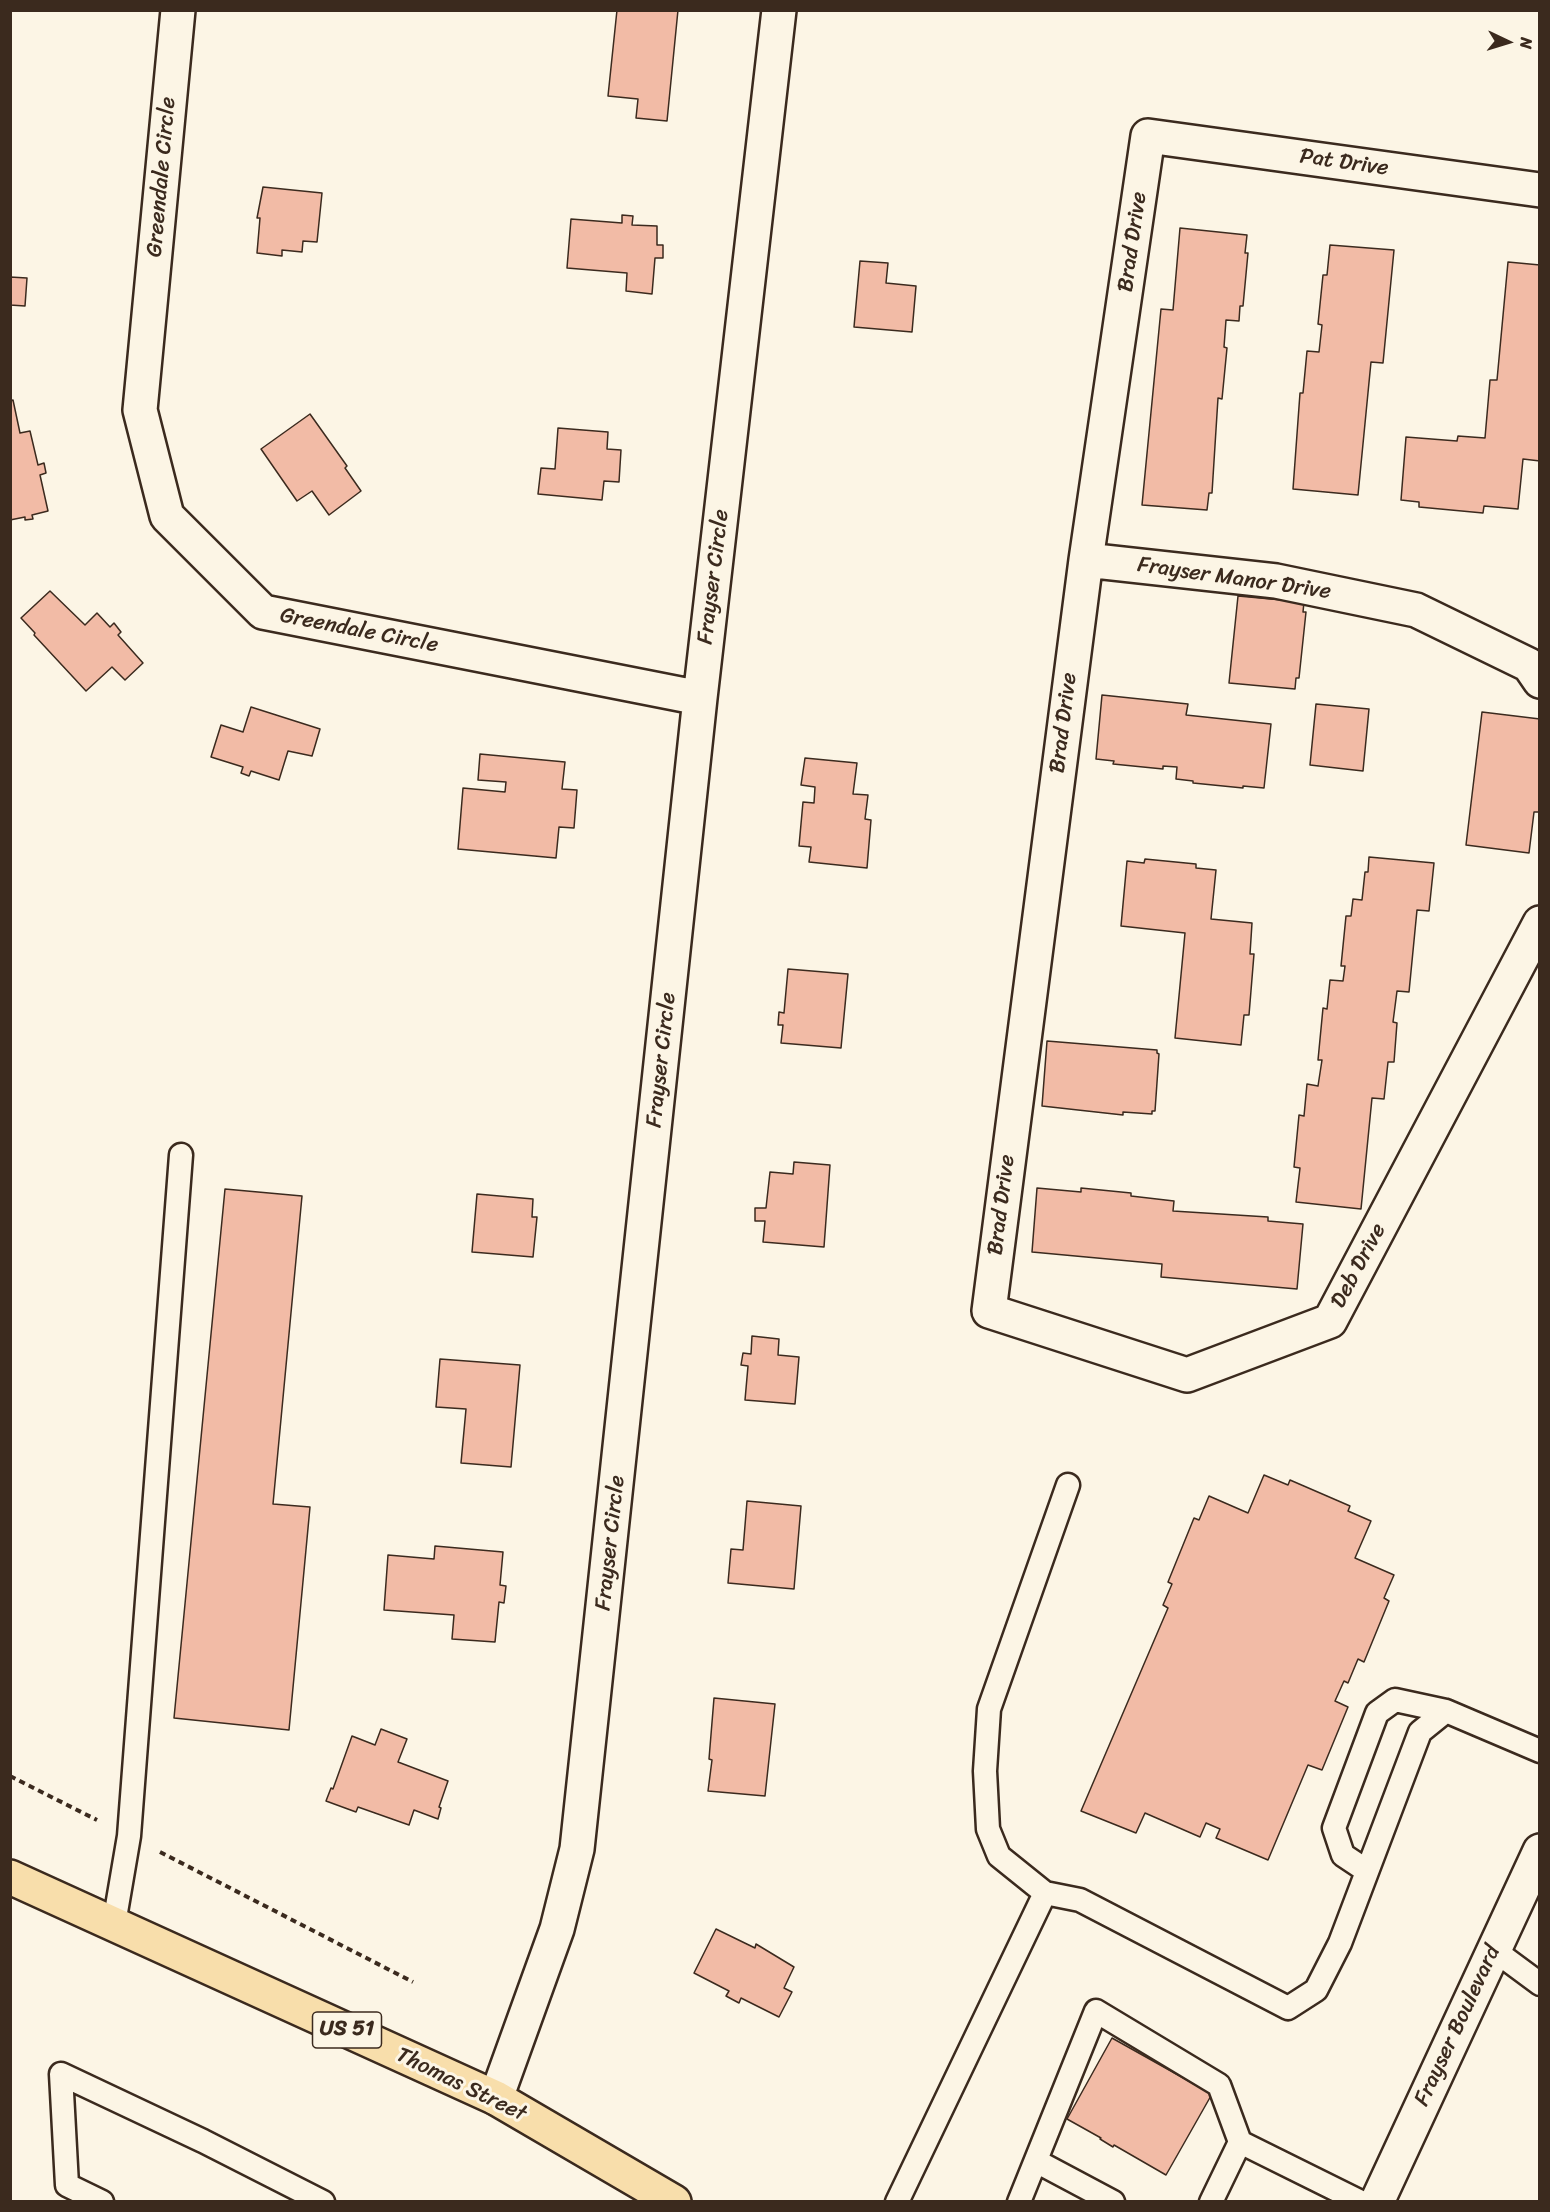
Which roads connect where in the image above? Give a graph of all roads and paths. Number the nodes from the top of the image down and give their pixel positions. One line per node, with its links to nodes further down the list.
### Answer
1 (178, 10): 7 (street, Greendale Circle)
2 (779, 10): 7 (street, Frayser Circle)
3 (1148, 136): 4 (street, Pat Drive); 5 (street, Brad Drive)
4 (1539, 190)
5 (1086, 560): 6 (street, Frayser Manor Drive); 10 (street, Brad Drive)
6 (1539, 681)
7 (700, 698): 24 (street, Frayser Circle)
8 (1539, 923): 10 (street, Deb Drive)
9 (181, 1155): 15 (lane)
10 (989, 1311)
11 (1068, 1485): 19 (lane)
12 (1446, 1712): 13 (lane); 17 (lane); 17 (lane)
13 (1539, 1751)
14 (10, 1776): 15 (path)
15 (129, 1836): 20 (lane); 22 (path)
16 (1539, 1851): 21 (street, Frayser Boulevard)
17 (1367, 1870): 19 (lane)
18 (10, 1877): 20 (highway, Thomas Street / US 51)
19 (1045, 1893): 30 (lane)
20 (114, 1924): 24 (highway, Thomas Street / US 51)
21 (1494, 1950): 23 (lane); 35 (street, Frayser Boulevard)
22 (413, 1982)
23 (1539, 1984)
24 (496, 2098): 29 (highway, Thomas Street / US 51)
25 (1240, 2142): 26 (lane); 33 (lane); 34 (lane)
26 (1036, 2161): 31 (lane); 32 (lane)
27 (102, 2202): 28 (lane)
28 (323, 2202)
29 (674, 2202)
30 (897, 2202)
31 (1019, 2202)
32 (1113, 2202)
33 (1211, 2202)
34 (1361, 2202)
35 (1377, 2202)

